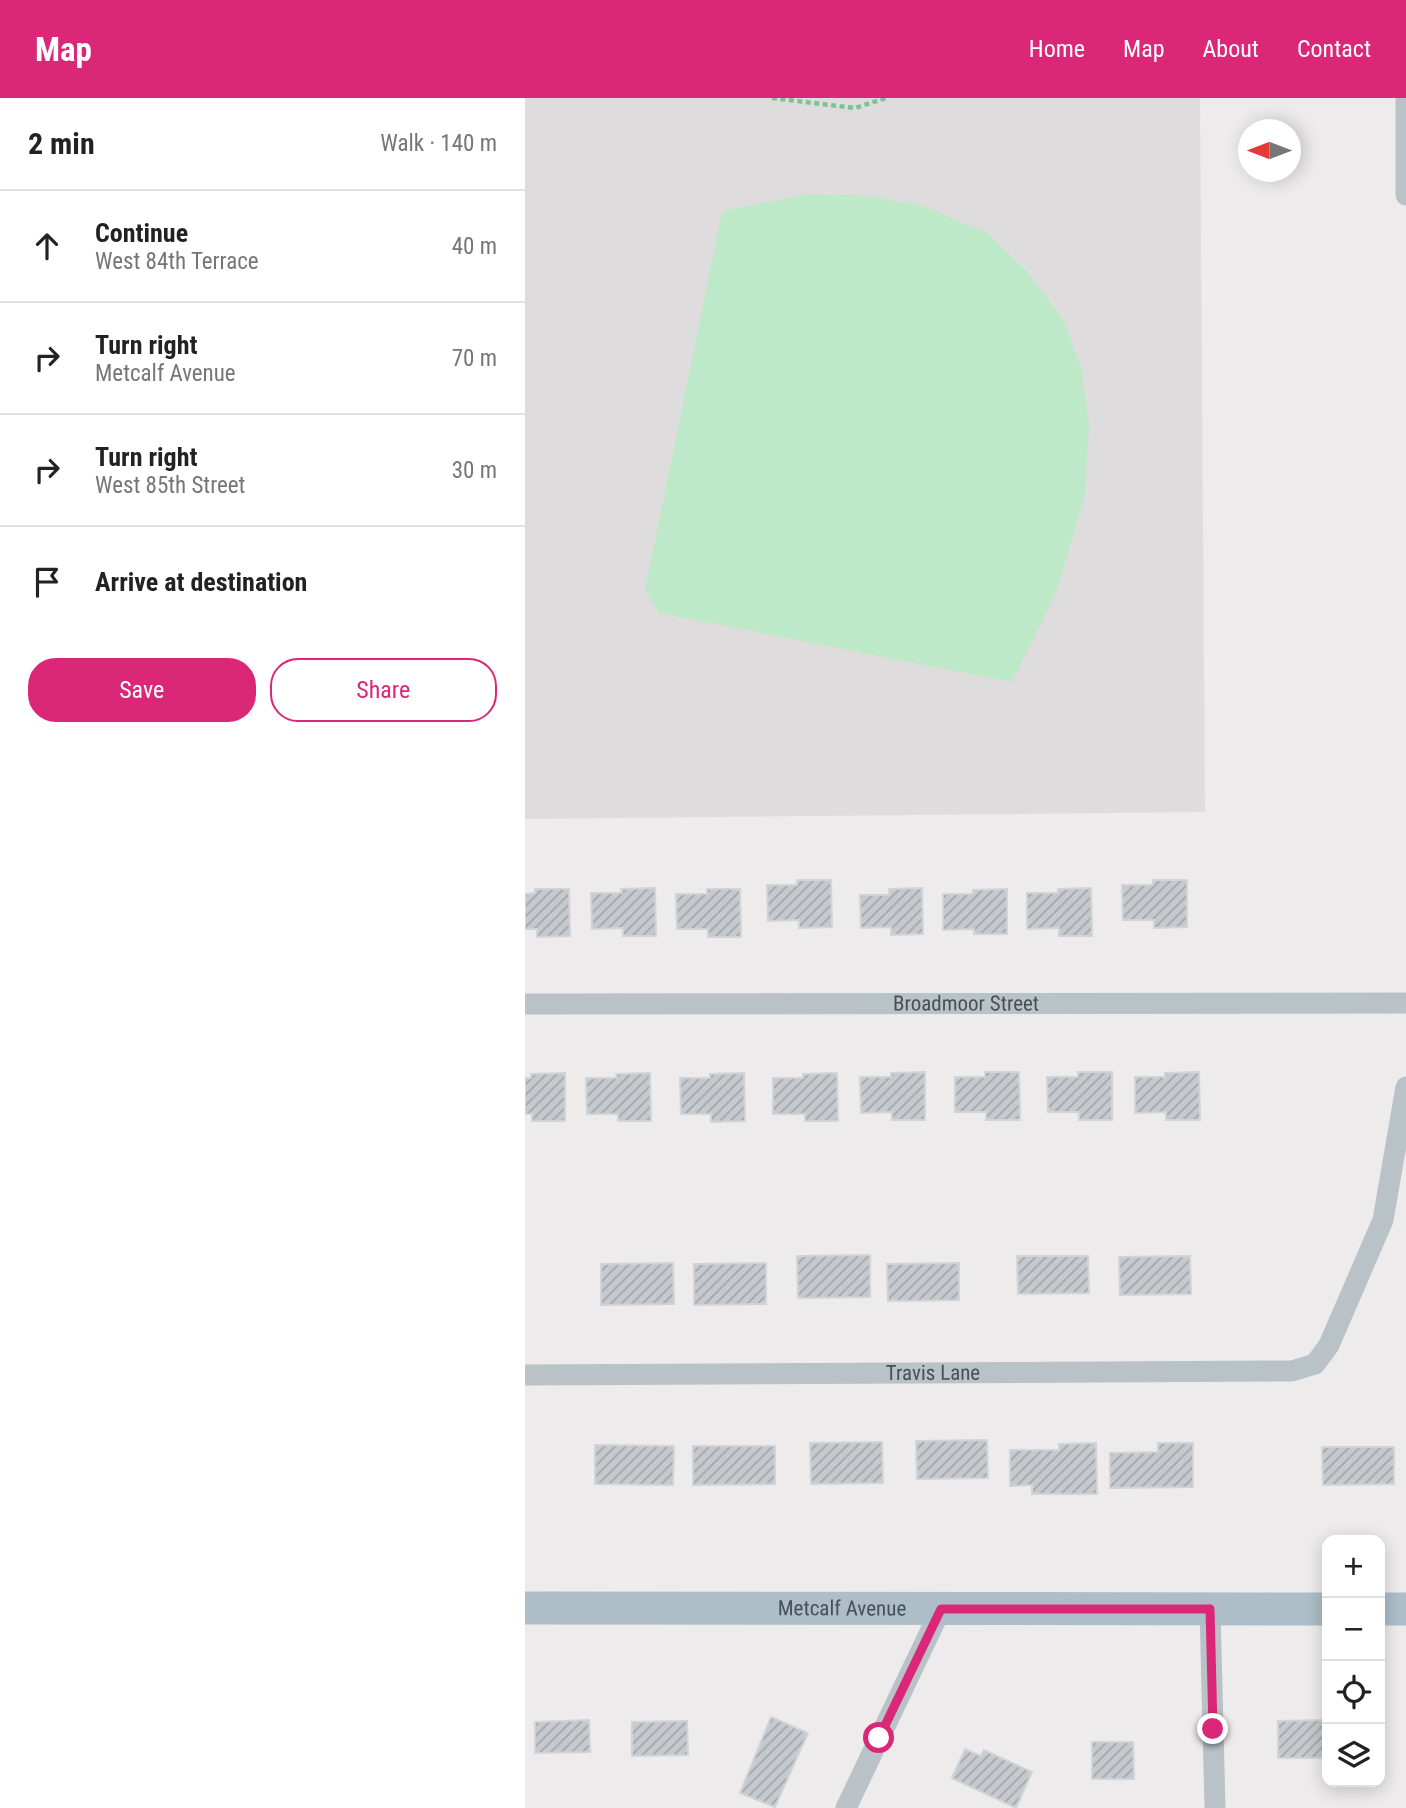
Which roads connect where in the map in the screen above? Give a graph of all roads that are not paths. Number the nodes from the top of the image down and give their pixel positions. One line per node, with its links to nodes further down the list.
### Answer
1 (1406, 98): 2 (street)
2 (1406, 195)
3 (1406, 1003): 4 (street, Broadmoor Street)
4 (525, 1004)
5 (1406, 1087): 7 (street)
6 (1406, 1203): 7 (street)
7 (1384, 1220): 8 (street, Travis Lane)
8 (525, 1375)
9 (525, 1608): 10 (main road, Metcalf Avenue)
10 (941, 1609): 11 (main road, Metcalf Avenue); 15 (street)
11 (1210, 1609): 12 (main road, Metcalf Avenue); 16 (street)
12 (1322, 1609)
13 (1385, 1609): 14 (main road)
14 (1406, 1609)
15 (846, 1808)
16 (1215, 1808)

